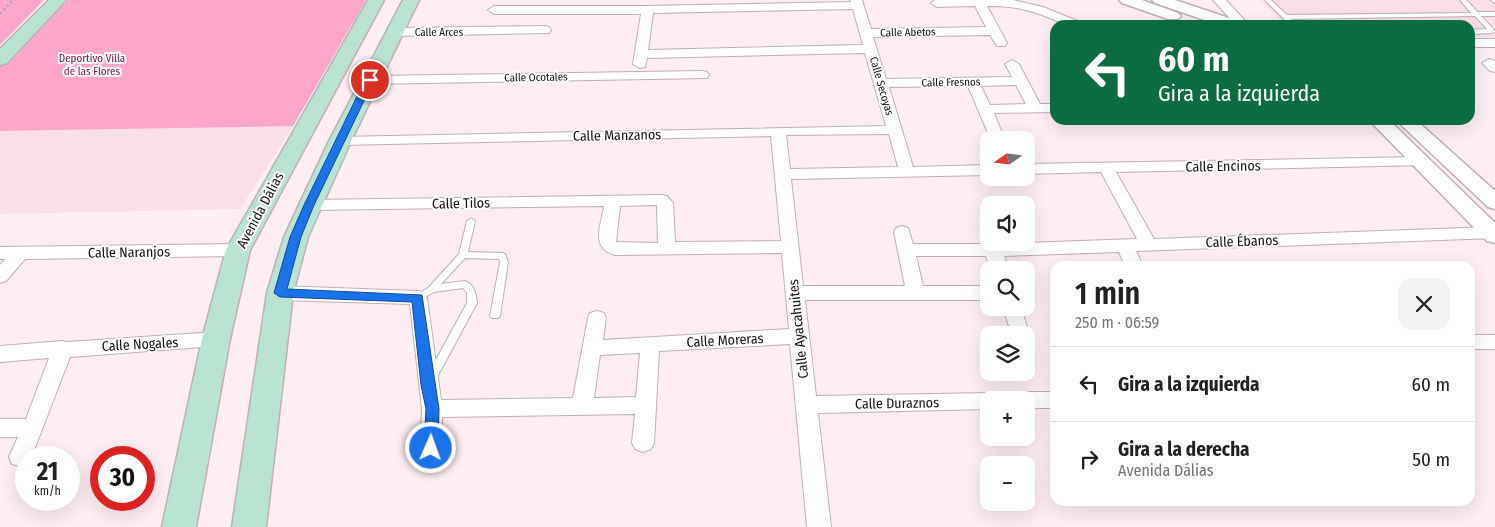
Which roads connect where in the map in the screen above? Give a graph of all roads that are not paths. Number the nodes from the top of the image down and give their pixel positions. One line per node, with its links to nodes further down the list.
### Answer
1 (58, 0): 35 (main road)
2 (376, 0): 68 (main road, Avenida Dálias)
3 (411, 0): 24 (main road)
4 (1127, 0): 19 (street)
5 (1160, 0): 20 (street)
6 (1219, 0): 21 (street)
7 (1268, 0): 17 (lane)
8 (1463, 0): 16 (lane)
9 (937, 1): 11 (street, Calle Abetos); 26 (street, Calle Abetos)
10 (857, 2): 14 (street); 28 (street, Calle Secoyas)
11 (978, 2): 18 (street, Calle Abetos); 23 (street)
12 (496, 6): 13 (street); 25 (street)
13 (550, 10): 14 (street); 25 (street, Calle Arces)
14 (647, 10): 34 (street)
15 (1495, 14): 16 (lane)
16 (1478, 15): 17 (lane); 27 (lane)
17 (1286, 17): 22 (lane)
18 (1062, 20)
19 (1185, 20)
20 (1220, 20)
21 (1238, 20)
22 (1289, 20)
23 (994, 31): 26 (street, Calle Abetos); 29 (street)
24 (394, 32): 25 (street, Calle Arces); 38 (main road)
25 (484, 32)
26 (950, 32): 28 (street, Calle Abetos)
27 (1475, 32)
28 (866, 33): 32 (street, Calle Secoyas)
29 (1001, 43)
30 (1475, 43): 31 (street)
31 (1493, 44)
32 (871, 49): 33 (street); 41 (street, Calle Secoyas)
33 (703, 52): 34 (street); 37 (street, Calle Ocotales)
34 (641, 54): 37 (street)
35 (0, 59)
36 (1012, 64): 39 (street)
37 (639, 76): 38 (street, Calle Ocotales)
38 (370, 80): 50 (main road)
39 (1020, 81): 40 (street, Calle Fresnos); 42 (street)
40 (972, 82): 41 (street, Calle Fresnos); 44 (street)
41 (881, 83): 47 (street, Calle Secoyas)
42 (1034, 108): 43 (street); 44 (street)
43 (1050, 108)
44 (985, 109): 49 (street)
45 (1383, 125): 51 (street)
46 (1410, 125): 58 (street)
47 (895, 130): 48 (street, Calle Manzanos); 55 (street, Calle Secoyas)
48 (778, 131): 50 (street, Calle Manzanos); 56 (street, Calle Ayacahuites)
49 (994, 131)
50 (340, 141): 59 (main road)
51 (1420, 162): 52 (street, Calle Encinos); 62 (street)
52 (1106, 168): 53 (street, Calle Encinos); 63 (street)
53 (1035, 169)
54 (980, 170): 55 (street)
55 (907, 172): 56 (street)
56 (782, 174): 65 (street, Calle Ayacahuites)
57 (613, 201): 59 (street, Calle Tilos); 66 (street, Calle Tilos); 66 (street)
58 (1495, 202)
59 (309, 205): 77 (main road)
60 (471, 221): 73 (lane)
61 (902, 232): 69 (street)
62 (1494, 234): 63 (street, Calle Ébanos)
63 (1148, 244): 64 (street, Calle Ébanos)
64 (1125, 245): 67 (street, Calle Ébanos); 74 (street)
65 (790, 247): 66 (street); 78 (street, Calle Ayacahuites)
66 (667, 248)
67 (1035, 248)
68 (238, 250): 72 (street, Calle Naranjos); 84 (main road, Avenida Dálias)
69 (906, 250): 70 (street, Calle Ébanos); 76 (street)
70 (980, 250)
71 (0, 253): 72 (street, Calle Naranjos)
72 (20, 253): 75 (street)
73 (463, 255): 80 (lane); 81 (lane)
74 (1132, 261)
75 (0, 277)
76 (914, 292): 78 (street); 79 (street)
77 (280, 293): 80 (street); 105 (main road)
78 (795, 293): 83 (street, Calle Ayacahuites)
79 (980, 293)
80 (425, 294): 91 (street); 91 (lane)
81 (495, 316)
82 (597, 318): 89 (street)
83 (799, 336): 87 (street, Calle Moreras); 95 (street, Calle Ayacahuites)
84 (216, 339): 88 (street, Calle Nogales); 104 (main road, Avenida Dálias)
85 (1475, 342): 86 (street)
86 (1495, 342)
87 (650, 344): 89 (street, Calle Moreras); 96 (street)
88 (63, 348): 90 (street, Calle Nogales); 100 (street)
89 (592, 348): 97 (street)
90 (0, 354)
91 (428, 385): 98 (street)
92 (1035, 400): 93 (street)
93 (1050, 400)
94 (980, 401): 95 (street, Calle Duraznos)
95 (806, 404): 106 (street, Calle Ayacahuites)
96 (645, 405): 97 (street); 101 (street)
97 (582, 406): 98 (street)
98 (432, 409): 103 (street)
99 (0, 428): 100 (street)
100 (33, 428): 102 (street)
101 (642, 443)
102 (25, 446)
103 (431, 448)
104 (179, 527)
105 (249, 527)
106 (819, 527)

